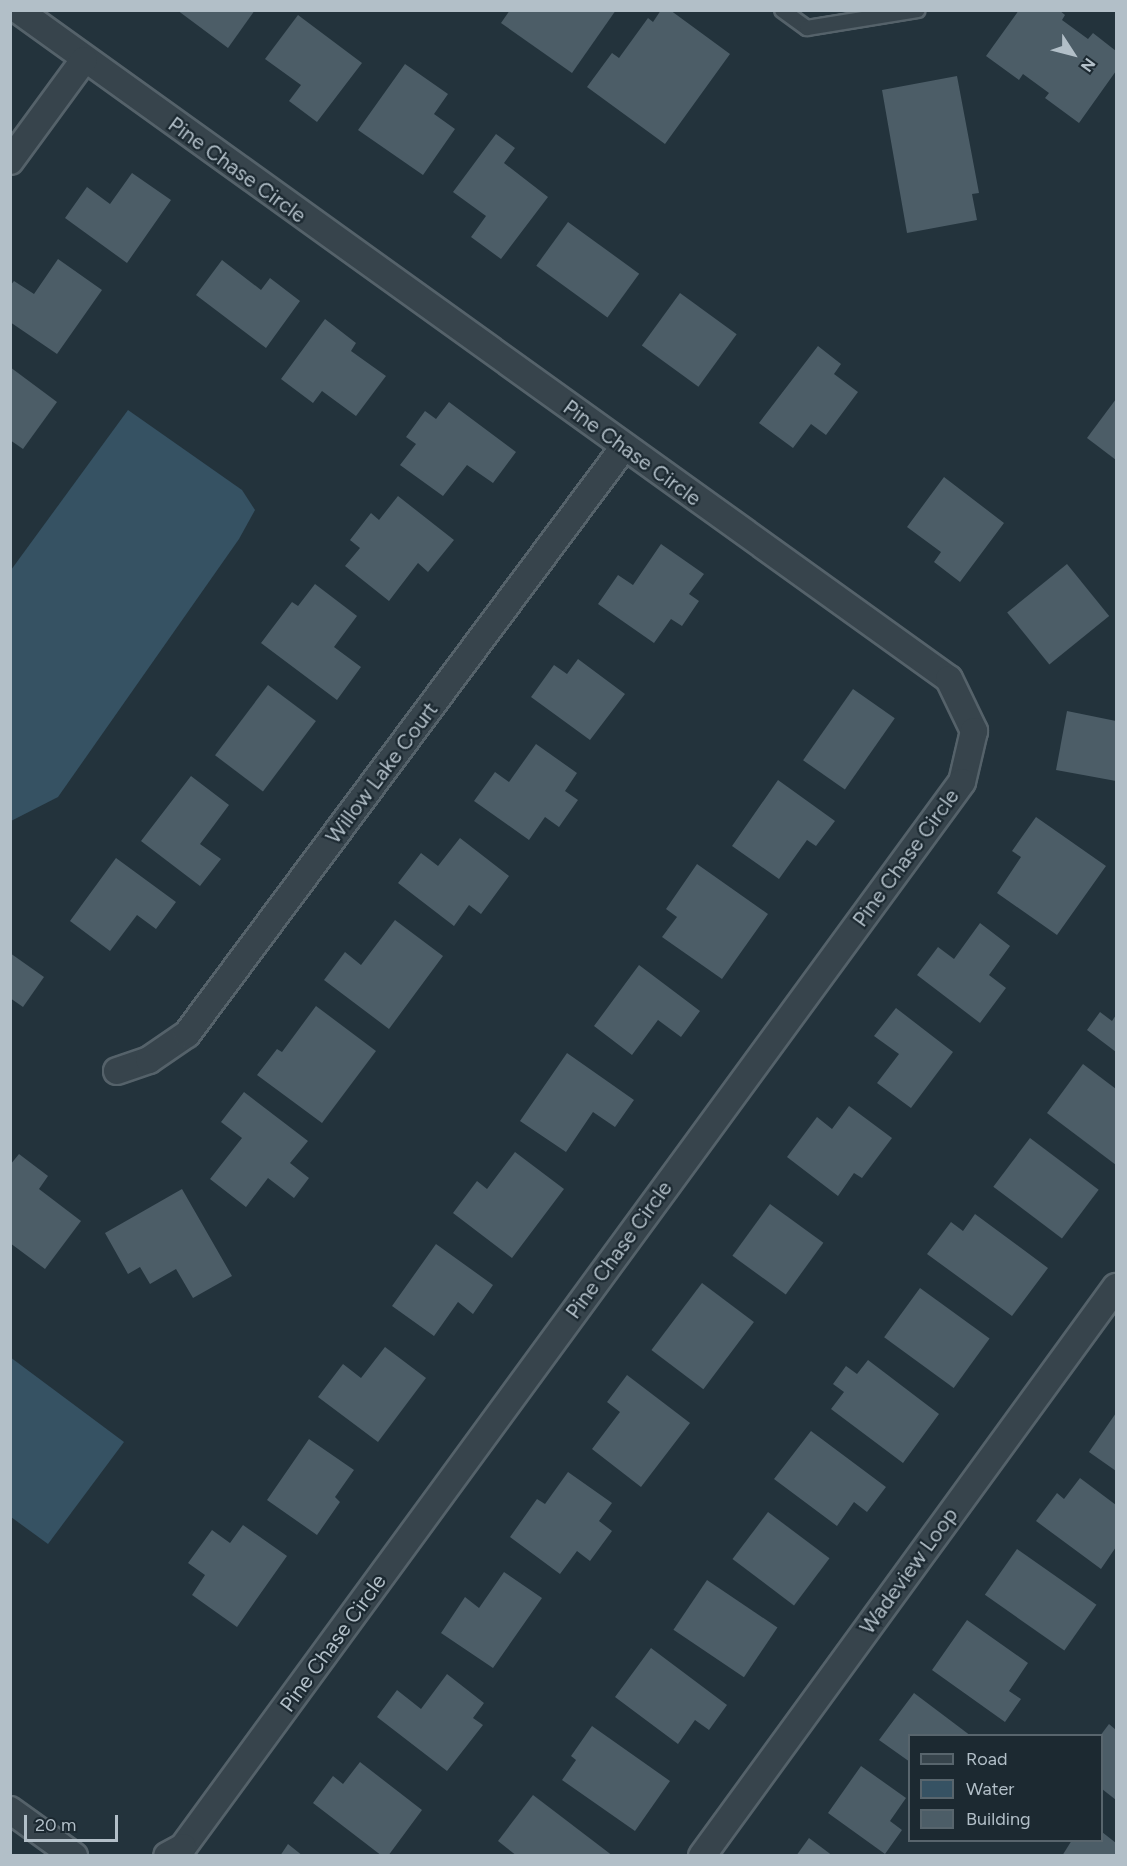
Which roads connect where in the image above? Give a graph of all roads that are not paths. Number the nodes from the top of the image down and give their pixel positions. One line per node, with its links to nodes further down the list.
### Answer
1 (18, 10): 4 (street, Pine Chase Circle)
2 (782, 10): 3 (lane)
3 (918, 10)
4 (84, 60): 5 (street); 6 (street, Pine Chase Circle)
5 (10, 161)
6 (624, 447): 7 (street, Willow Lake Court); 11 (street, Pine Chase Circle)
7 (117, 1071)
8 (1116, 1287): 12 (street, Wadeview Loop)
9 (10, 1810): 10 (street)
10 (74, 1856)
11 (167, 1856)
12 (702, 1856)

